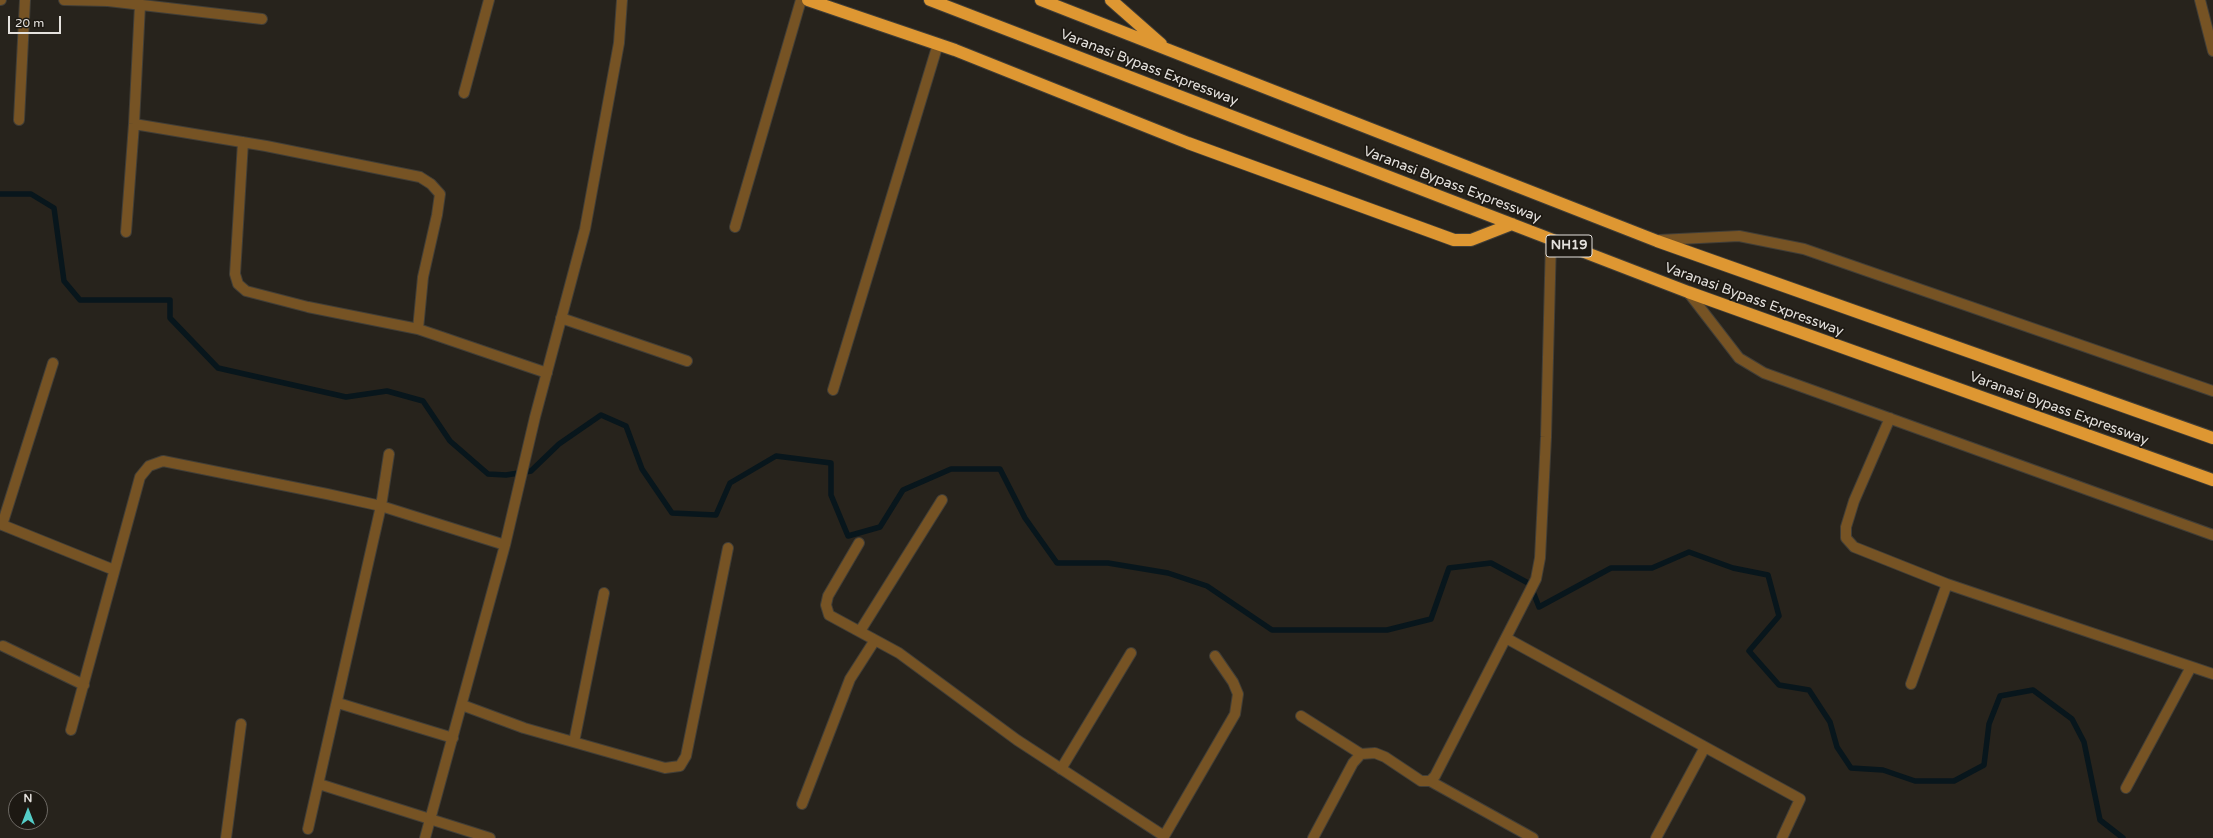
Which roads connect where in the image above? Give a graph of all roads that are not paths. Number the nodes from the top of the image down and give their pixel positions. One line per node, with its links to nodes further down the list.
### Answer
1 (26, 0): 17 (street)
2 (64, 0): 11 (street)
3 (489, 0): 16 (street)
4 (622, 0): 26 (street)
5 (801, 0): 21 (street)
6 (808, 0): 13 (highway)
7 (930, 0): 20 (highway, Varanasi Bypass Expressway / NH19)
8 (1041, 0): 14 (highway, Varanasi Bypass Expressway / NH19)
9 (1111, 0): 14 (highway)
10 (2200, 0): 15 (street)
11 (140, 5): 12 (street); 18 (street)
12 (262, 19)
13 (938, 44): 20 (highway); 31 (street)
14 (1168, 50): 24 (highway, Varanasi Bypass Expressway / NH19)
15 (2213, 51)
16 (464, 93)
17 (19, 120)
18 (134, 124): 19 (street); 22 (street)
19 (243, 142): 27 (street); 27 (street)
20 (1512, 224): 23 (highway, Varanasi Bypass Expressway / NH19)
21 (735, 227)
22 (126, 232)
23 (1551, 239): 25 (highway, Varanasi Bypass Expressway / NH19); 48 (street)
24 (1657, 240): 32 (street); 34 (highway, Varanasi Bypass Expressway / NH19)
25 (1688, 292): 33 (street); 36 (highway, Varanasi Bypass Expressway / NH19)
26 (562, 318): 28 (street); 30 (street)
27 (418, 329): 30 (street)
28 (687, 361)
29 (53, 363): 39 (street)
30 (547, 373): 42 (street)
31 (832, 390)
32 (2213, 391)
33 (1890, 418): 40 (street); 45 (street)
34 (2213, 438)
35 (389, 454): 38 (street)
36 (2213, 480)
37 (942, 500): 47 (street)
38 (381, 506): 42 (street); 44 (street); 57 (street)
39 (1, 524): 44 (street)
40 (2213, 535)
41 (859, 543): 47 (street)
42 (505, 545): 58 (street)
43 (728, 548): 63 (street)
44 (114, 570): 55 (street)
45 (1947, 584): 53 (street); 56 (street)
46 (604, 593): 63 (street)
47 (860, 631): 49 (street)
48 (1506, 638): 64 (street); 67 (street)
49 (875, 640): 66 (street); 70 (street)
50 (3, 646): 55 (street)
51 (1132, 653): 66 (street)
52 (1215, 656): 73 (street)
53 (2191, 667): 54 (street); 69 (street)
54 (2213, 674)
55 (84, 684): 61 (street)
56 (1910, 684)
57 (338, 703): 62 (street); 68 (street)
58 (462, 705): 62 (street); 63 (street)
59 (1301, 716): 65 (street)
60 (241, 724): 74 (street)
61 (71, 730)
62 (454, 738): 71 (street)
63 (574, 742)
64 (1705, 747): 79 (street); 80 (street)
65 (1361, 754): 67 (street); 77 (street)
66 (1061, 769): 73 (street)
67 (1430, 781): 78 (street)
68 (319, 784): 71 (street); 72 (street)
69 (2126, 788)
70 (802, 804)
71 (430, 818): 75 (street); 76 (street)
72 (308, 829)
73 (1163, 837)
74 (226, 838)
75 (425, 838)
76 (490, 838)
77 (1314, 838)
78 (1533, 838)
79 (1656, 838)
80 (1782, 838)

